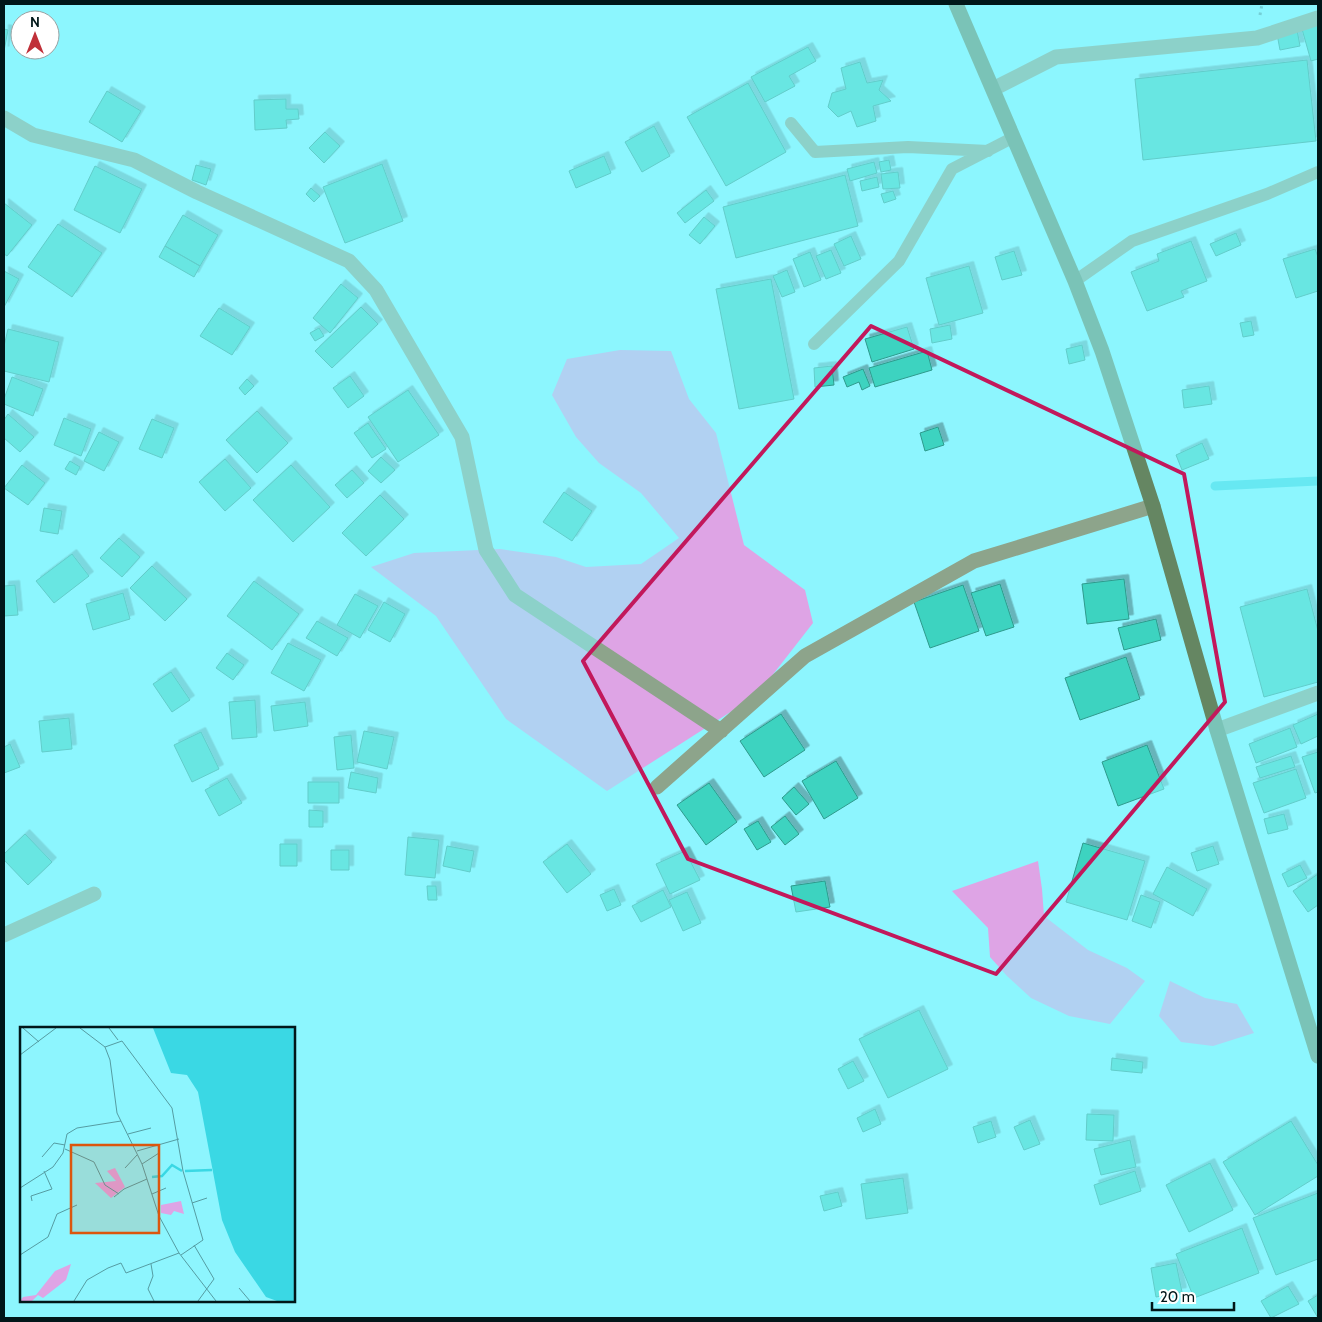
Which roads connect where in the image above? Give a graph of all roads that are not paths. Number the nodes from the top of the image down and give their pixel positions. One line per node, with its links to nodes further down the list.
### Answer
1 (956, 4): 3 (main road)
2 (1318, 18): 3 (street)
3 (993, 89): 6 (main road)
4 (4, 118): 13 (street)
5 (791, 123): 7 (lane)
6 (1014, 138): 7 (lane); 9 (main road)
7 (988, 151): 10 (lane)
8 (1318, 172): 9 (lane)
9 (1075, 281): 11 (main road)
10 (814, 344)
11 (1153, 506): 13 (street); 14 (main road)
12 (1318, 692): 14 (street)
13 (721, 730): 15 (street)
14 (1218, 730): 18 (main road)
15 (657, 787)
16 (94, 894): 17 (street)
17 (4, 935)
18 (1318, 1056)

